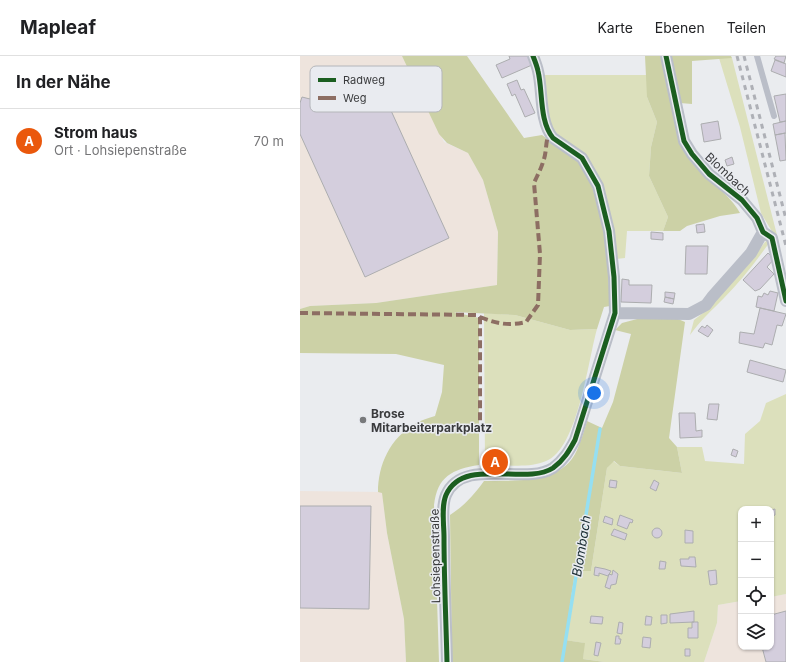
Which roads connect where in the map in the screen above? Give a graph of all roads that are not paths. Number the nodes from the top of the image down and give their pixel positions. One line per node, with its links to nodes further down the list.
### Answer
1 (533, 56): 7 (street)
2 (666, 56): 5 (street, Blombach)
3 (758, 56): 4 (lane)
4 (774, 116)
5 (763, 232): 6 (street, Blombach); 7 (street)
6 (786, 301)
7 (615, 313): 8 (street, Lohsiepenstraße)
8 (447, 662)

